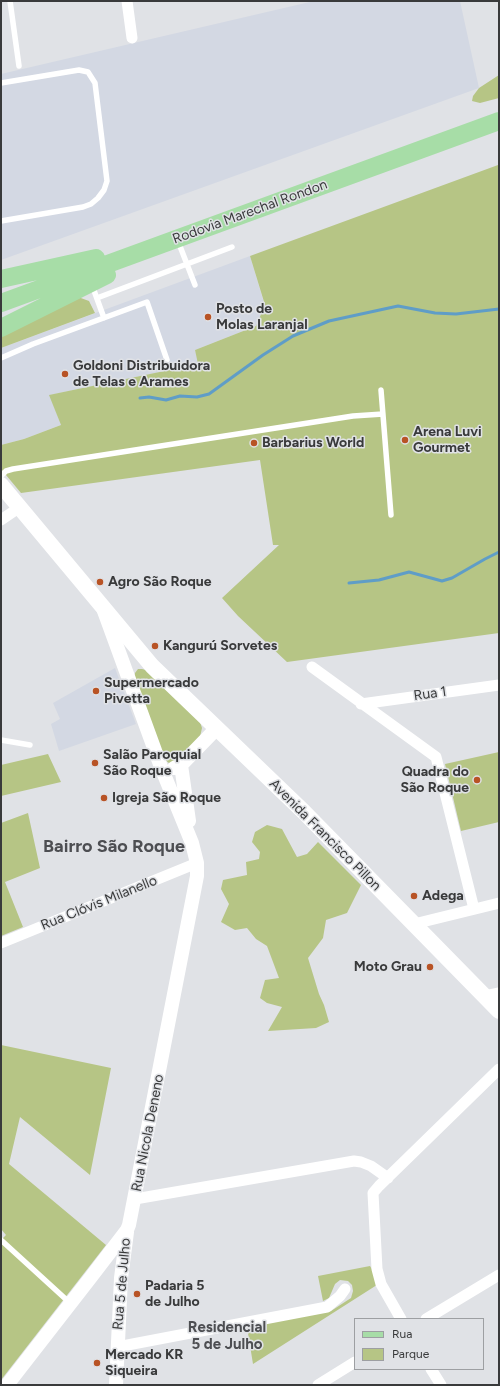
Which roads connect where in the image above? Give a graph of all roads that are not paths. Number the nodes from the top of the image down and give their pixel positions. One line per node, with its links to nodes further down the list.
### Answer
1 (10, 1): 4 (lane)
2 (127, 1): 3 (street)
3 (132, 38)
4 (20, 66)
5 (1, 83): 7 (lane)
6 (499, 121): 8 (main road, Rodovia Marechal Rondon)
7 (1, 221)
8 (177, 239): 10 (lane); 11 (main road); 13 (main road); 14 (main road, Rodovia Marechal Rondon)
9 (232, 247): 10 (lane)
10 (187, 264): 12 (lane); 13 (lane)
11 (1, 280)
12 (195, 285)
13 (94, 290): 15 (lane); 16 (main road)
14 (1, 303)
15 (104, 318): 17 (lane); 18 (lane)
16 (1, 328)
17 (1, 358)
18 (167, 360)
19 (381, 390): 20 (lane)
20 (382, 414): 21 (lane); 24 (lane)
21 (1, 476)
22 (1, 485): 23 (main road, Avenida Francisco Pillon)
23 (20, 507): 25 (street); 26 (main road, Avenida Francisco Pillon)
24 (391, 515)
25 (1, 520)
26 (103, 607): 27 (main road, Avenida Francisco Pillon); 29 (street)
27 (148, 662): 29 (street); 32 (main road, Avenida Francisco Pillon)
28 (312, 668): 31 (street)
29 (126, 673): 36 (street)
30 (498, 688): 31 (street, Rua 1)
31 (361, 704): 40 (street)
32 (216, 729): 35 (street); 41 (main road, Avenida Francisco Pillon)
33 (1, 740): 34 (lane)
34 (30, 745)
35 (181, 764): 36 (street); 37 (street)
36 (161, 767): 37 (street)
37 (192, 843): 38 (street, Rua Nicola Deneno)
38 (197, 863): 42 (street, Rua Clóvis Milanello); 47 (street, Rua Nicola Deneno)
39 (499, 903): 40 (street)
40 (474, 909): 41 (street)
41 (414, 924): 43 (main road, Avenida Francisco Pillon)
42 (1, 943)
43 (492, 995): 44 (main road, Avenida Francisco Pillon)
44 (499, 1011)
45 (499, 1068): 46 (street)
46 (388, 1178): 47 (street); 55 (street)
47 (135, 1199): 48 (street, Rua Nicola Deneno)
48 (127, 1230): 50 (street, Rua Nicola Deneno); 51 (street, Rua 5 de Julho)
49 (1, 1240): 54 (lane)
50 (102, 1263): 51 (street); 54 (street, Rua Nicola Deneno)
51 (122, 1270): 57 (street, Rua 5 de Julho)
52 (499, 1275): 56 (street)
53 (345, 1289): 57 (street)
54 (70, 1304): 60 (street, Rua Nicola Deneno)
55 (400, 1318)
56 (428, 1318)
57 (117, 1347): 61 (street, Rua 5 de Julho)
58 (354, 1363): 62 (street)
59 (432, 1370): 63 (street)
60 (7, 1385)
61 (116, 1385)
62 (318, 1385)
63 (441, 1385)

